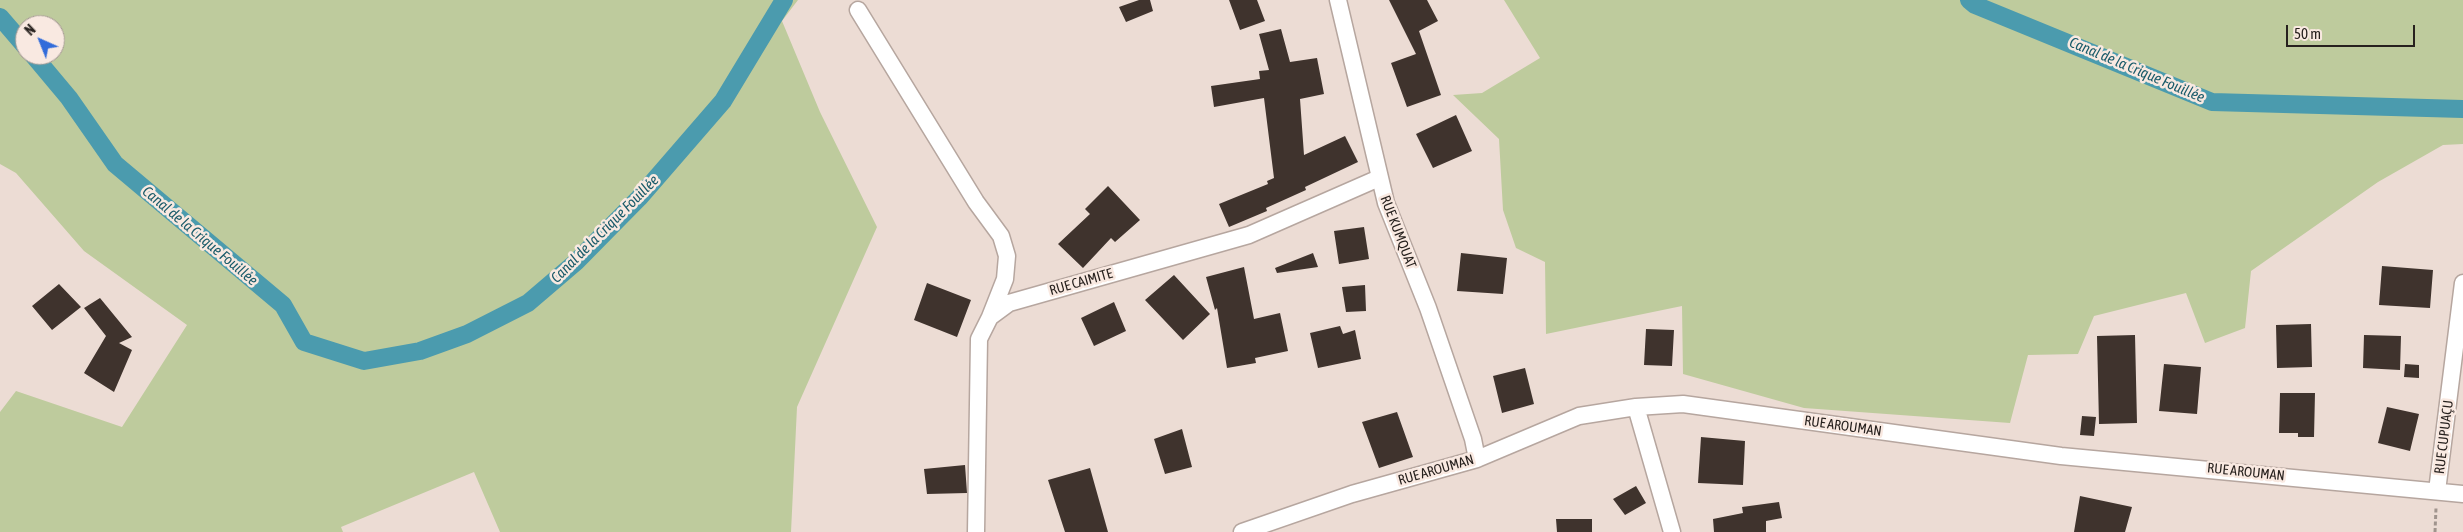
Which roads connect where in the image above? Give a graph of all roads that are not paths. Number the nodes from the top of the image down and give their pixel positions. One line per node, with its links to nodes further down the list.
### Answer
1 (1338, 0): 3 (street, RUE KUMQUAT)
2 (858, 10): 5 (street)
3 (1379, 178): 5 (street, RUE CAIMITE); 7 (street, RUE KUMQUAT)
4 (2463, 284): 8 (street, RUE CUPUAÇU)
5 (990, 317): 10 (street, RUE CAIMITE)
6 (1636, 407): 7 (street, RUE AROUMAN); 8 (street, RUE AROUMAN); 12 (street)
7 (1477, 459): 11 (street, RUE AROUMAN)
8 (2437, 491): 9 (street, RUE AROUMAN)
9 (2463, 494)
10 (976, 532)
11 (1242, 532)
12 (1672, 532)

